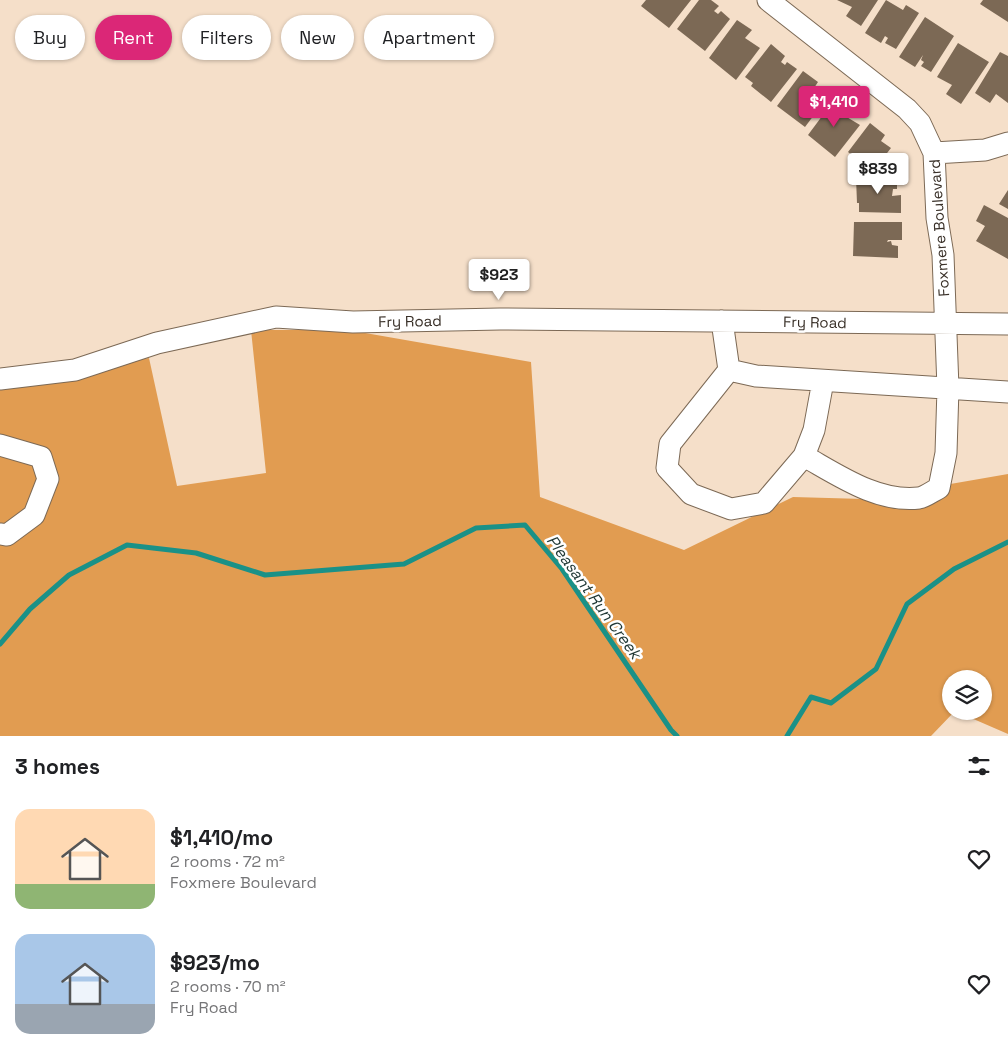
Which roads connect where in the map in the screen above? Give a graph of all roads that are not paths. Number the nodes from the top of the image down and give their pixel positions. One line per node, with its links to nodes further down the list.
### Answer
1 (768, 0): 3 (street, Foxmere Boulevard)
2 (1008, 143): 3 (street)
3 (934, 153): 5 (street, Foxmere Boulevard)
4 (722, 321): 5 (street, Fry Road); 7 (street); 8 (street, Fry Road)
5 (945, 323): 6 (street, Fry Road); 10 (street, Foxmere Boulevard)
6 (1008, 324)
7 (729, 370): 9 (street); 13 (street)
8 (0, 379)
9 (823, 380): 10 (street); 13 (street)
10 (948, 388): 11 (street); 13 (street, Foxmere Boulevard)
11 (1008, 392)
12 (0, 445): 14 (street)
13 (804, 456)
14 (0, 534)

